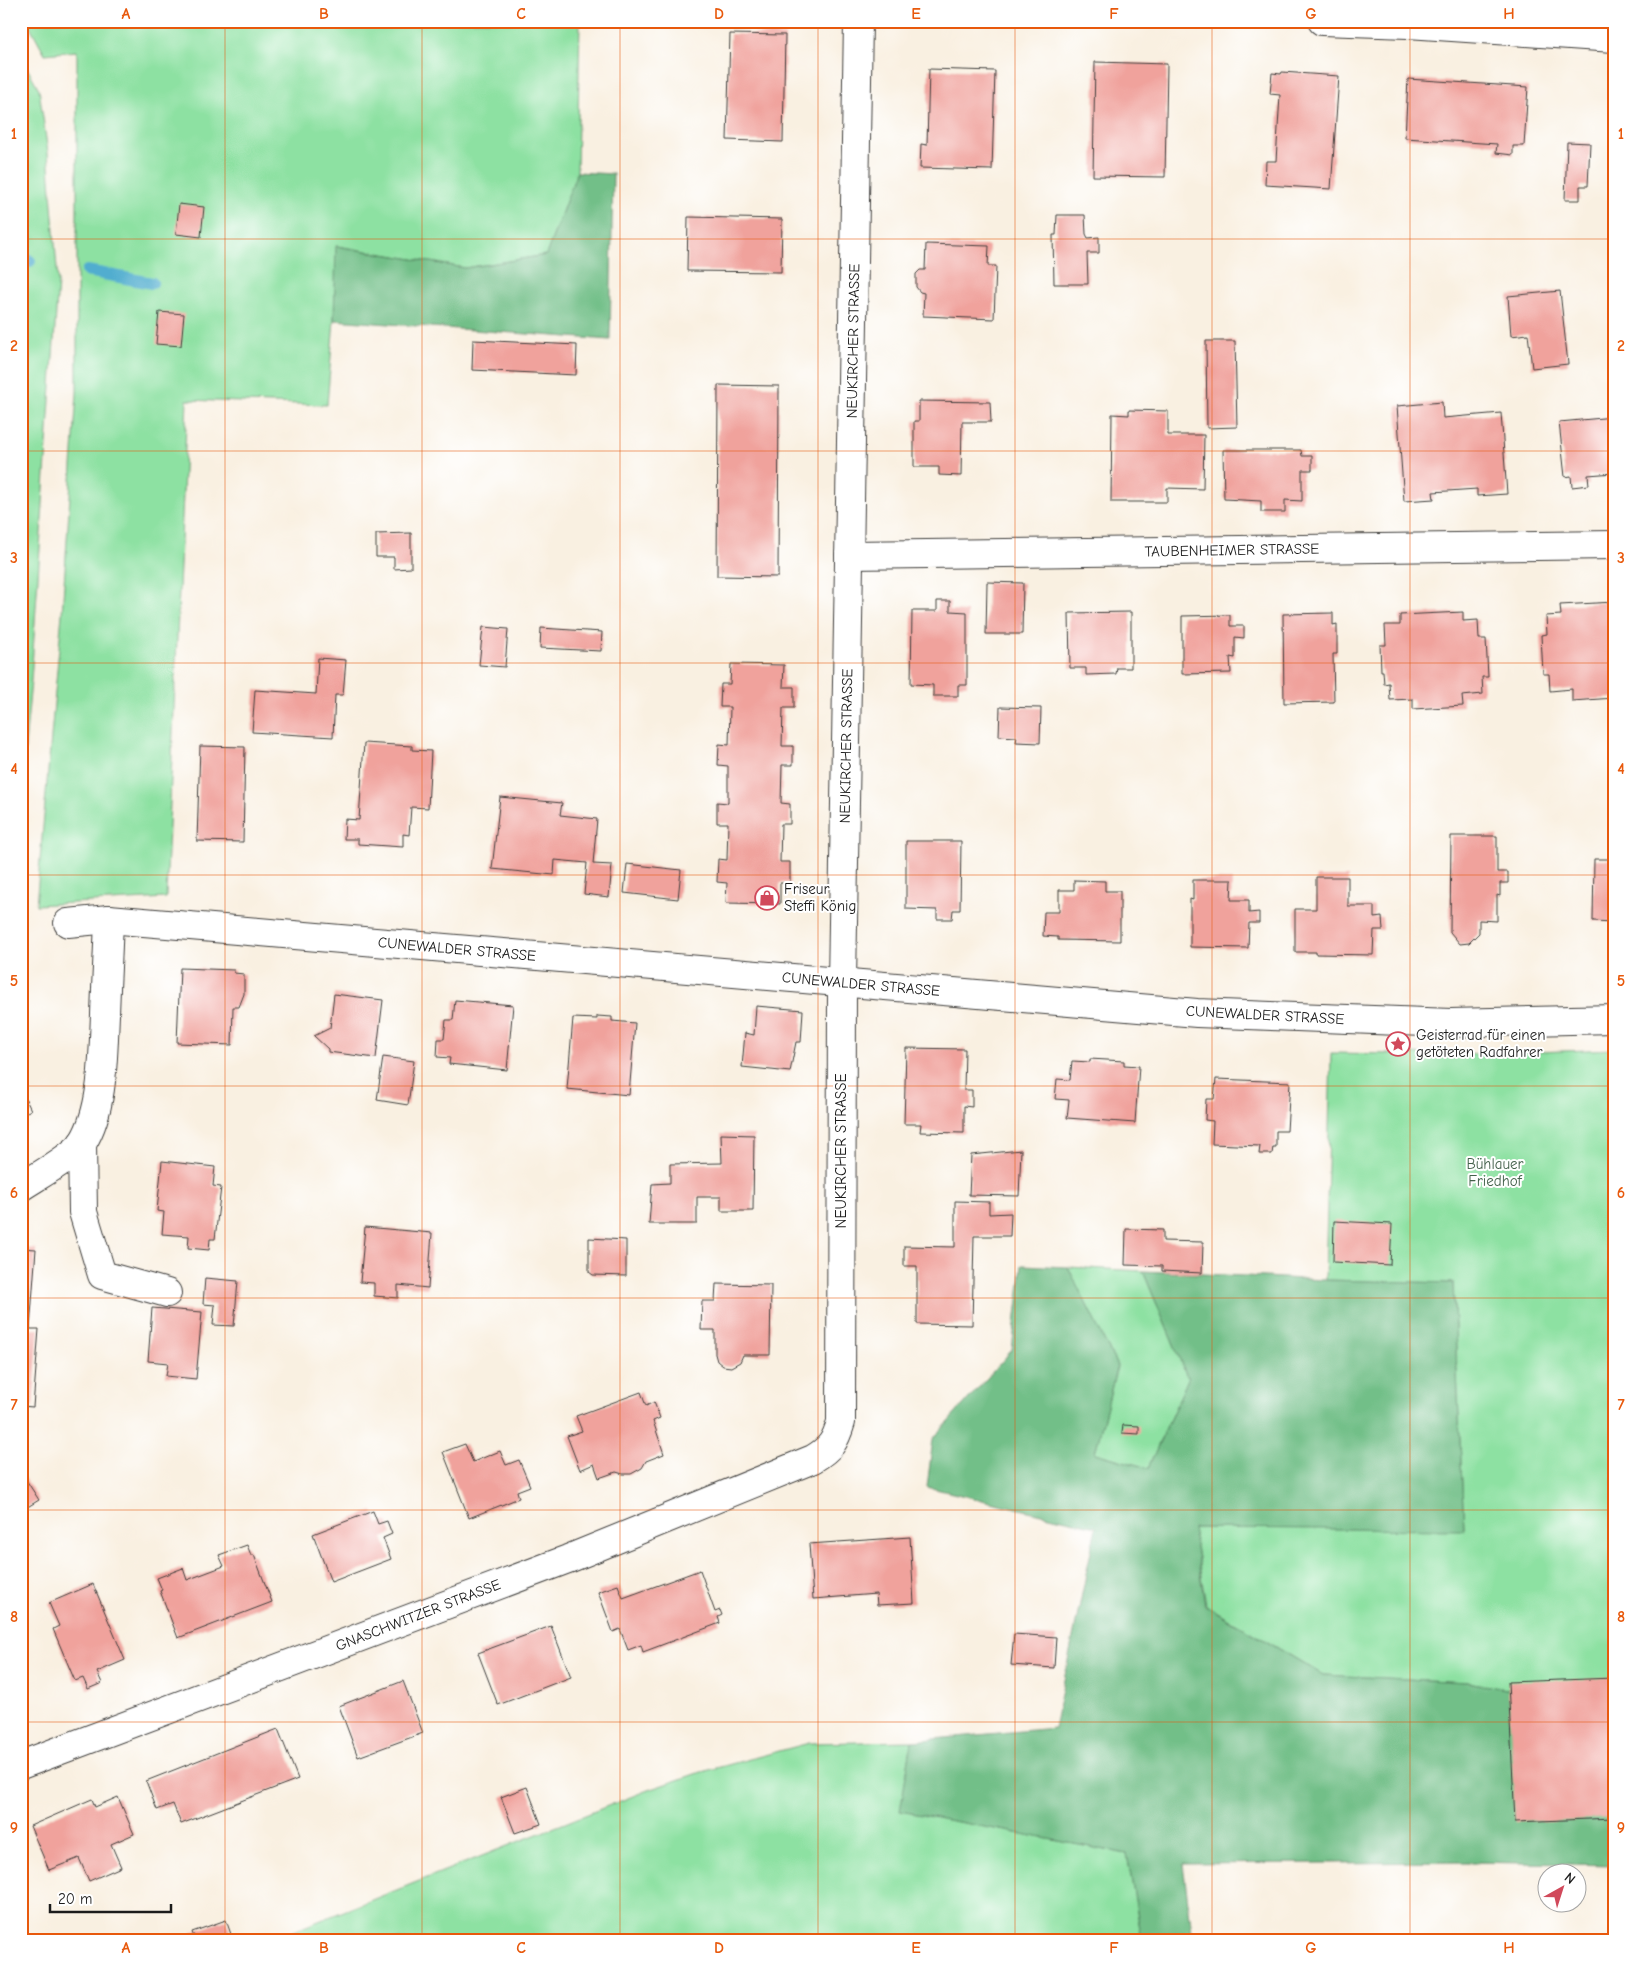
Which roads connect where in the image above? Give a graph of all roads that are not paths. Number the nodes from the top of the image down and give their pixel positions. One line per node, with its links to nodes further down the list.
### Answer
1 (858, 21): 5 (street, NEUKIRCHER STRASSE)
2 (1322, 21): 3 (street)
3 (1614, 38)
4 (1614, 545): 5 (street, TAUBENHEIMER STRASSE)
5 (849, 555): 8 (street, NEUKIRCHER STRASSE)
6 (110, 920): 7 (street, CUNEWALDER STRASSE); 8 (street, CUNEWALDER STRASSE); 10 (street)
7 (68, 923)
8 (842, 982): 9 (street, CUNEWALDER STRASSE); 13 (street, NEUKIRCHER STRASSE)
9 (1614, 1019)
10 (82, 1143): 11 (street); 12 (street)
11 (21, 1187)
12 (167, 1293)
13 (813, 1459): 14 (street, GNASCHWITZER STRASSE)
14 (21, 1765)

